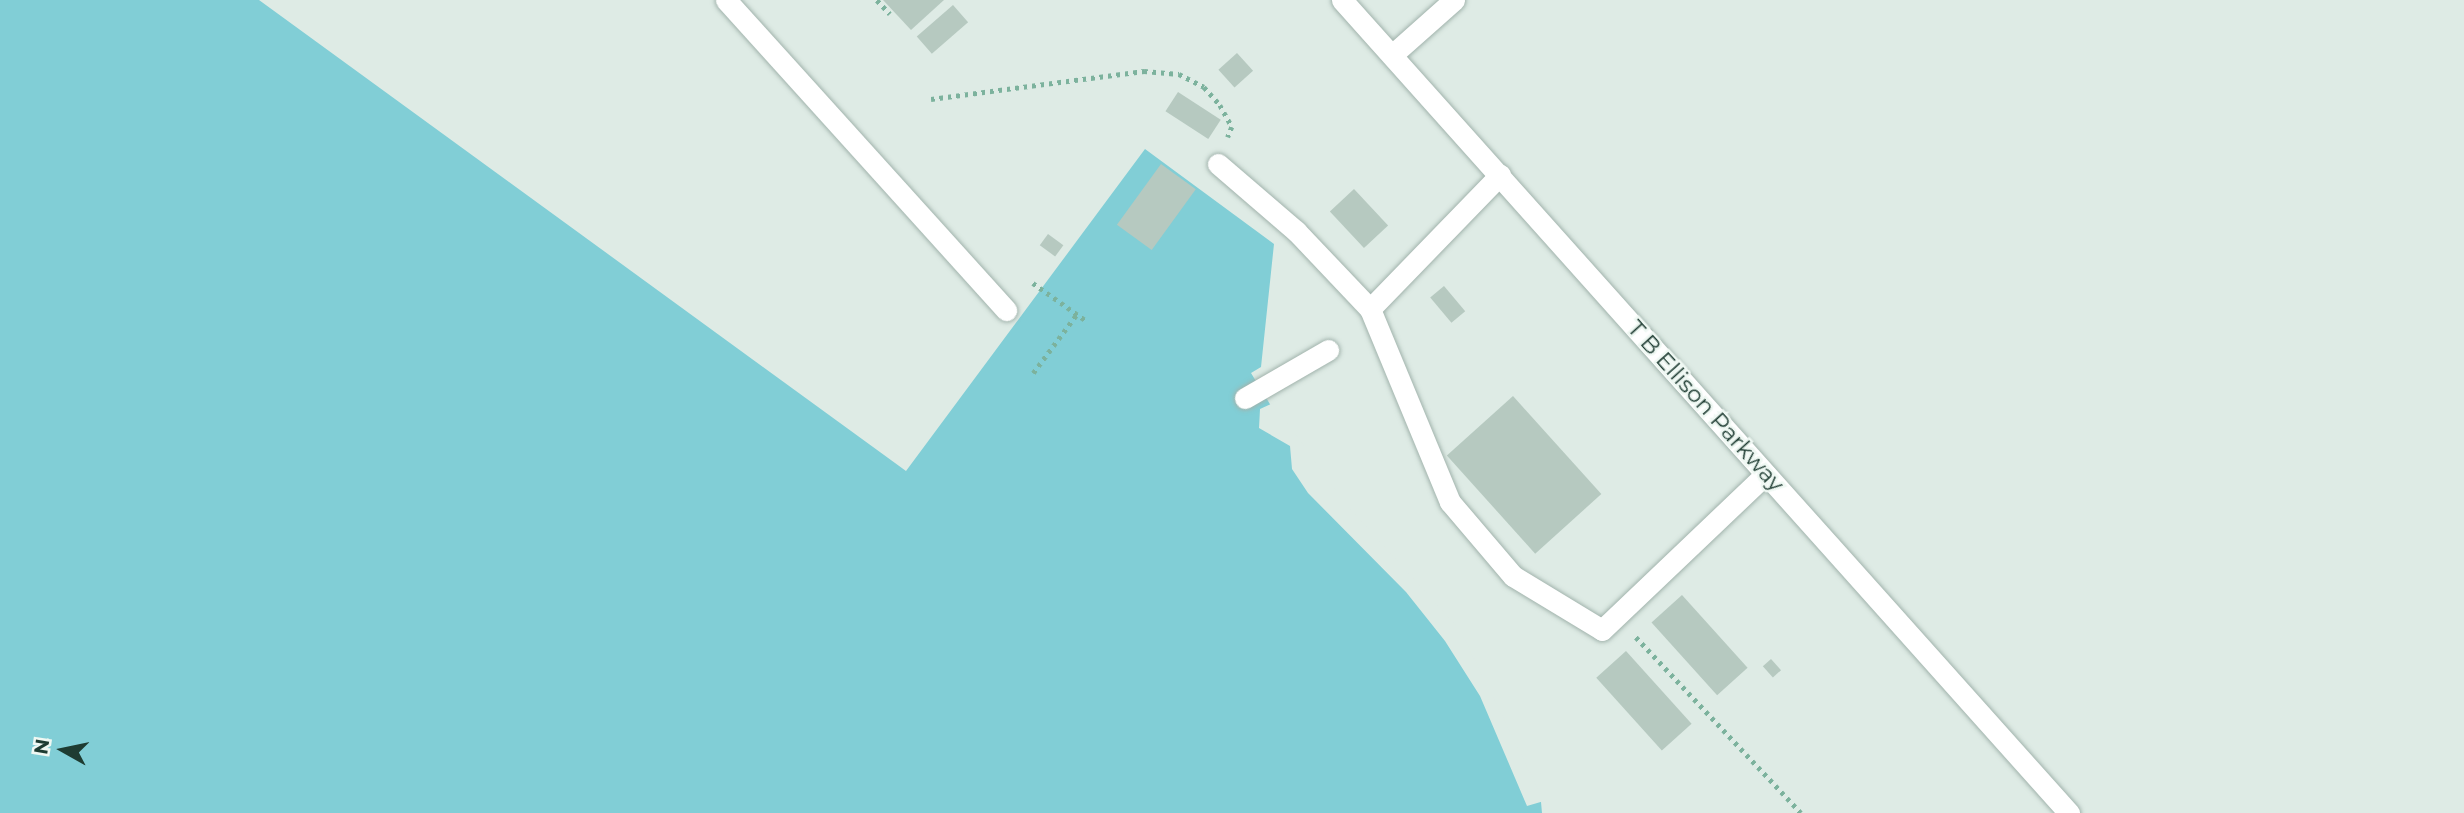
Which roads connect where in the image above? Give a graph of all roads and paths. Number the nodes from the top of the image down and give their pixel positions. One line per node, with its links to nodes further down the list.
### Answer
1 (726, 0): 12 (street)
2 (877, 0): 5 (path)
3 (1342, 0): 6 (street, T B Ellison Parkway)
4 (1454, 0): 6 (street)
5 (890, 15)
6 (1392, 55): 9 (street, T B Ellison Parkway)
7 (931, 99): 8 (path)
8 (1218, 164): 11 (street)
9 (1500, 175): 11 (street); 18 (street, T B Ellison Parkway)
10 (1033, 283): 13 (path)
11 (1370, 309): 19 (street)
12 (1006, 310)
13 (1077, 314): 14 (path); 16 (path)
14 (1088, 321)
15 (1328, 350): 17 (street)
16 (1033, 373)
17 (1244, 398)
18 (1766, 474): 19 (street); 21 (street, T B Ellison Parkway)
19 (1617, 615): 20 (path)
20 (1801, 813)
21 (2069, 813)

